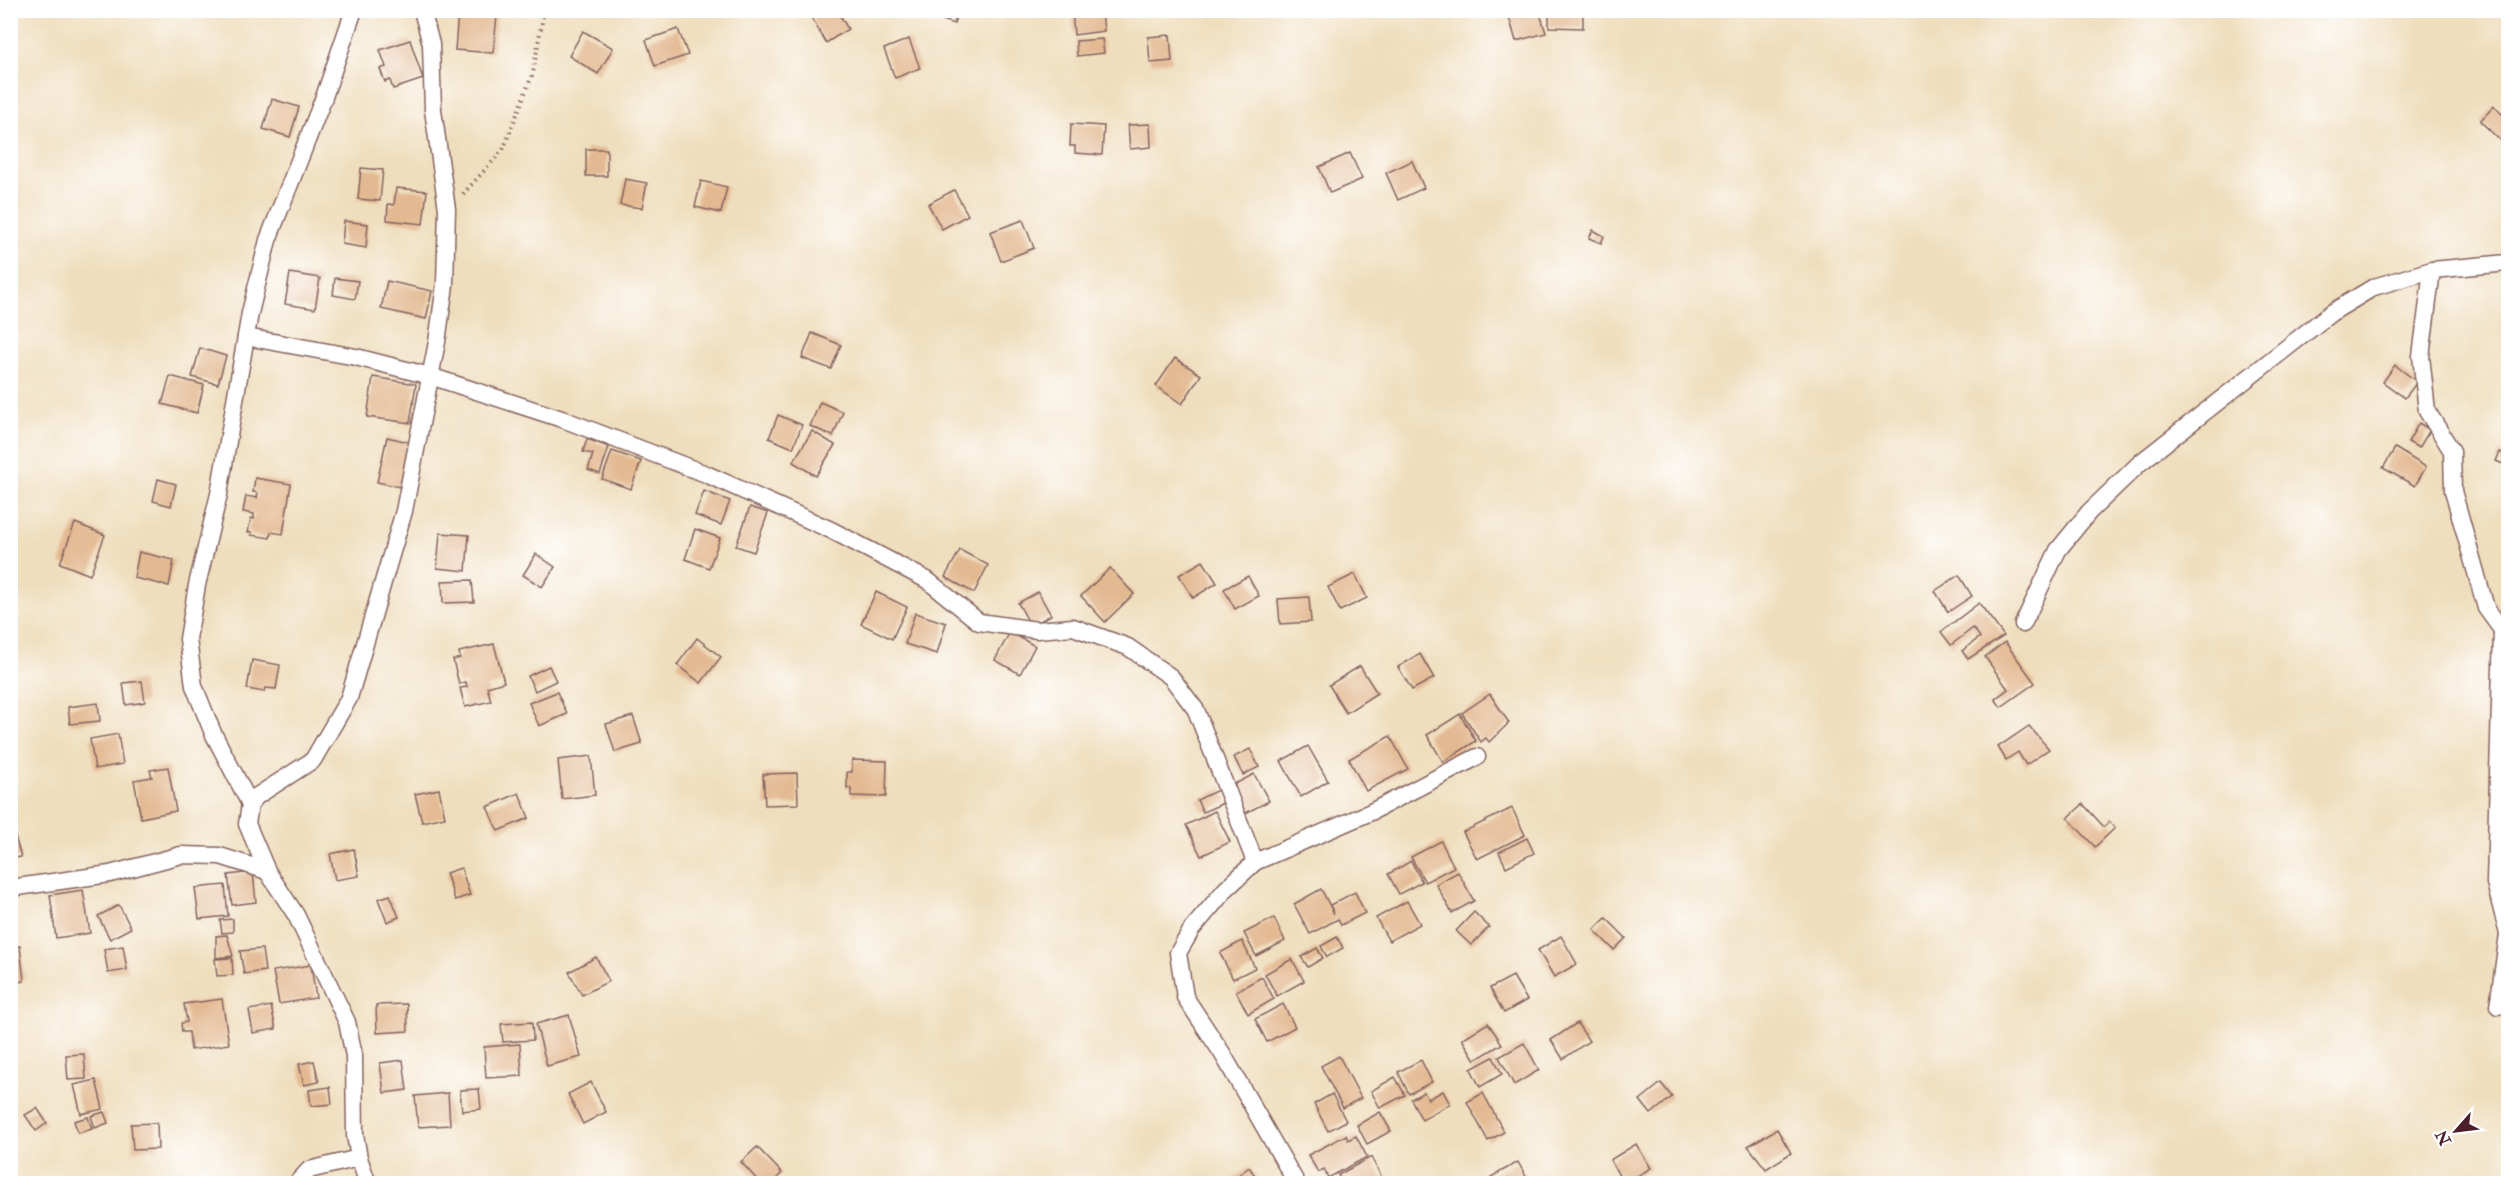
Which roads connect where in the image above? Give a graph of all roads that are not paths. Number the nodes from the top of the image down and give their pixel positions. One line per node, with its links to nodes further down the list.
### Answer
1 (354, 10): 5 (street)
2 (422, 10): 6 (street)
3 (2508, 263): 4 (street)
4 (2432, 270): 7 (street); 13 (street)
5 (246, 337): 6 (street); 9 (street)
6 (430, 376): 9 (street); 10 (street)
7 (2023, 624)
8 (1477, 757): 10 (street)
9 (250, 804): 11 (street)
10 (1255, 862): 17 (street)
11 (267, 871): 12 (street); 14 (street)
12 (10, 888)
13 (2498, 1006)
14 (359, 1158): 15 (street); 16 (street)
15 (296, 1184)
16 (368, 1184)
17 (1297, 1184)

